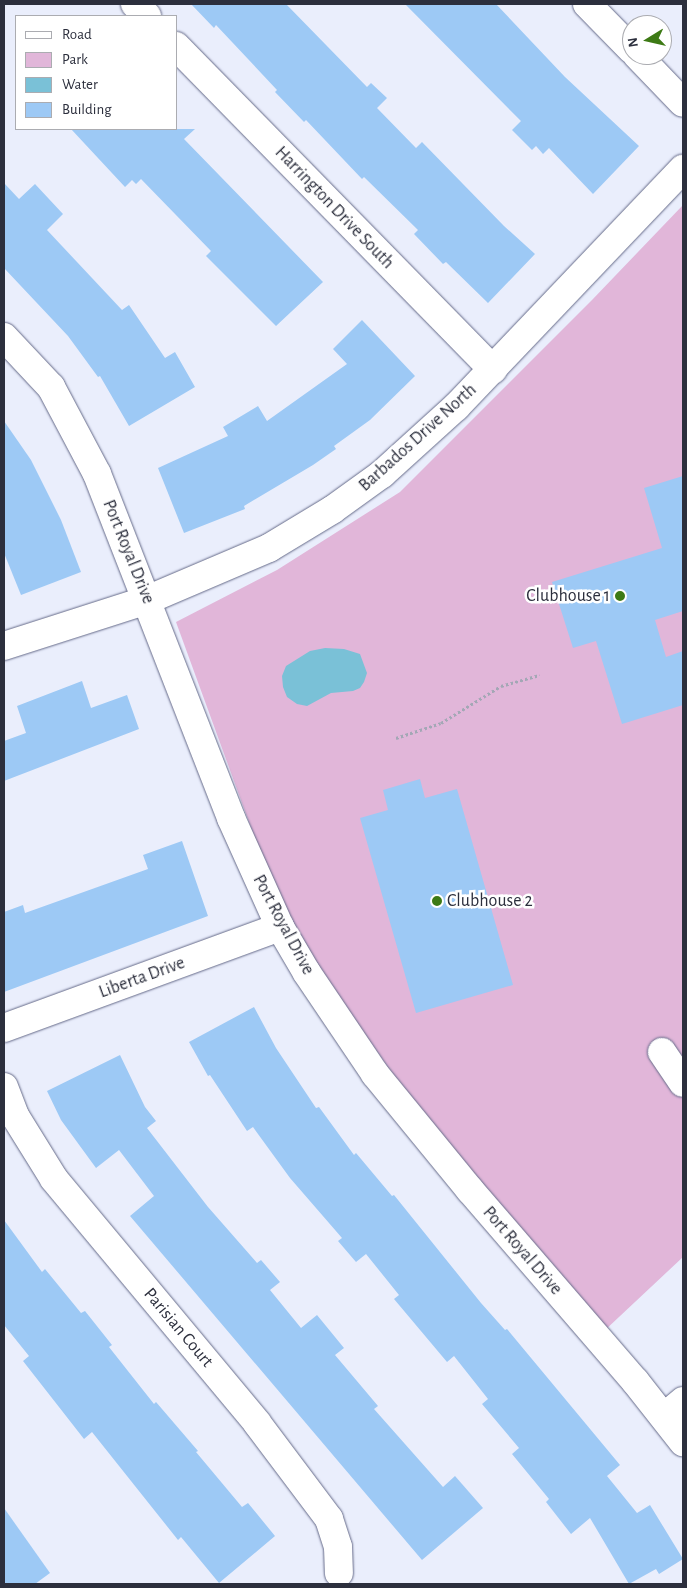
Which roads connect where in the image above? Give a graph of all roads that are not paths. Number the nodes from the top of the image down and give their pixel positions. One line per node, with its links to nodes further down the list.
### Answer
1 (135, 4): 3 (street)
2 (587, 4): 4 (street)
3 (146, 15)
4 (622, 40)
5 (178, 48): 10 (street, Harrington Drive South)
6 (647, 65): 7 (street)
7 (683, 103)
8 (683, 169): 10 (street, Barbados Drive North)
9 (4, 337): 11 (street, Port Royal Drive)
10 (493, 370): 11 (street, Barbados Drive North)
11 (147, 600): 12 (street, Barbados Drive North); 13 (street, Port Royal Drive)
12 (4, 646)
13 (280, 927): 14 (street, Liberta Drive); 18 (street, Port Royal Drive)
14 (4, 1028)
15 (662, 1052): 16 (street)
16 (683, 1083)
17 (4, 1087): 20 (street, Parisian Court)
18 (673, 1409): 19 (street, Port Royal Drive)
19 (683, 1442)
20 (339, 1573)

